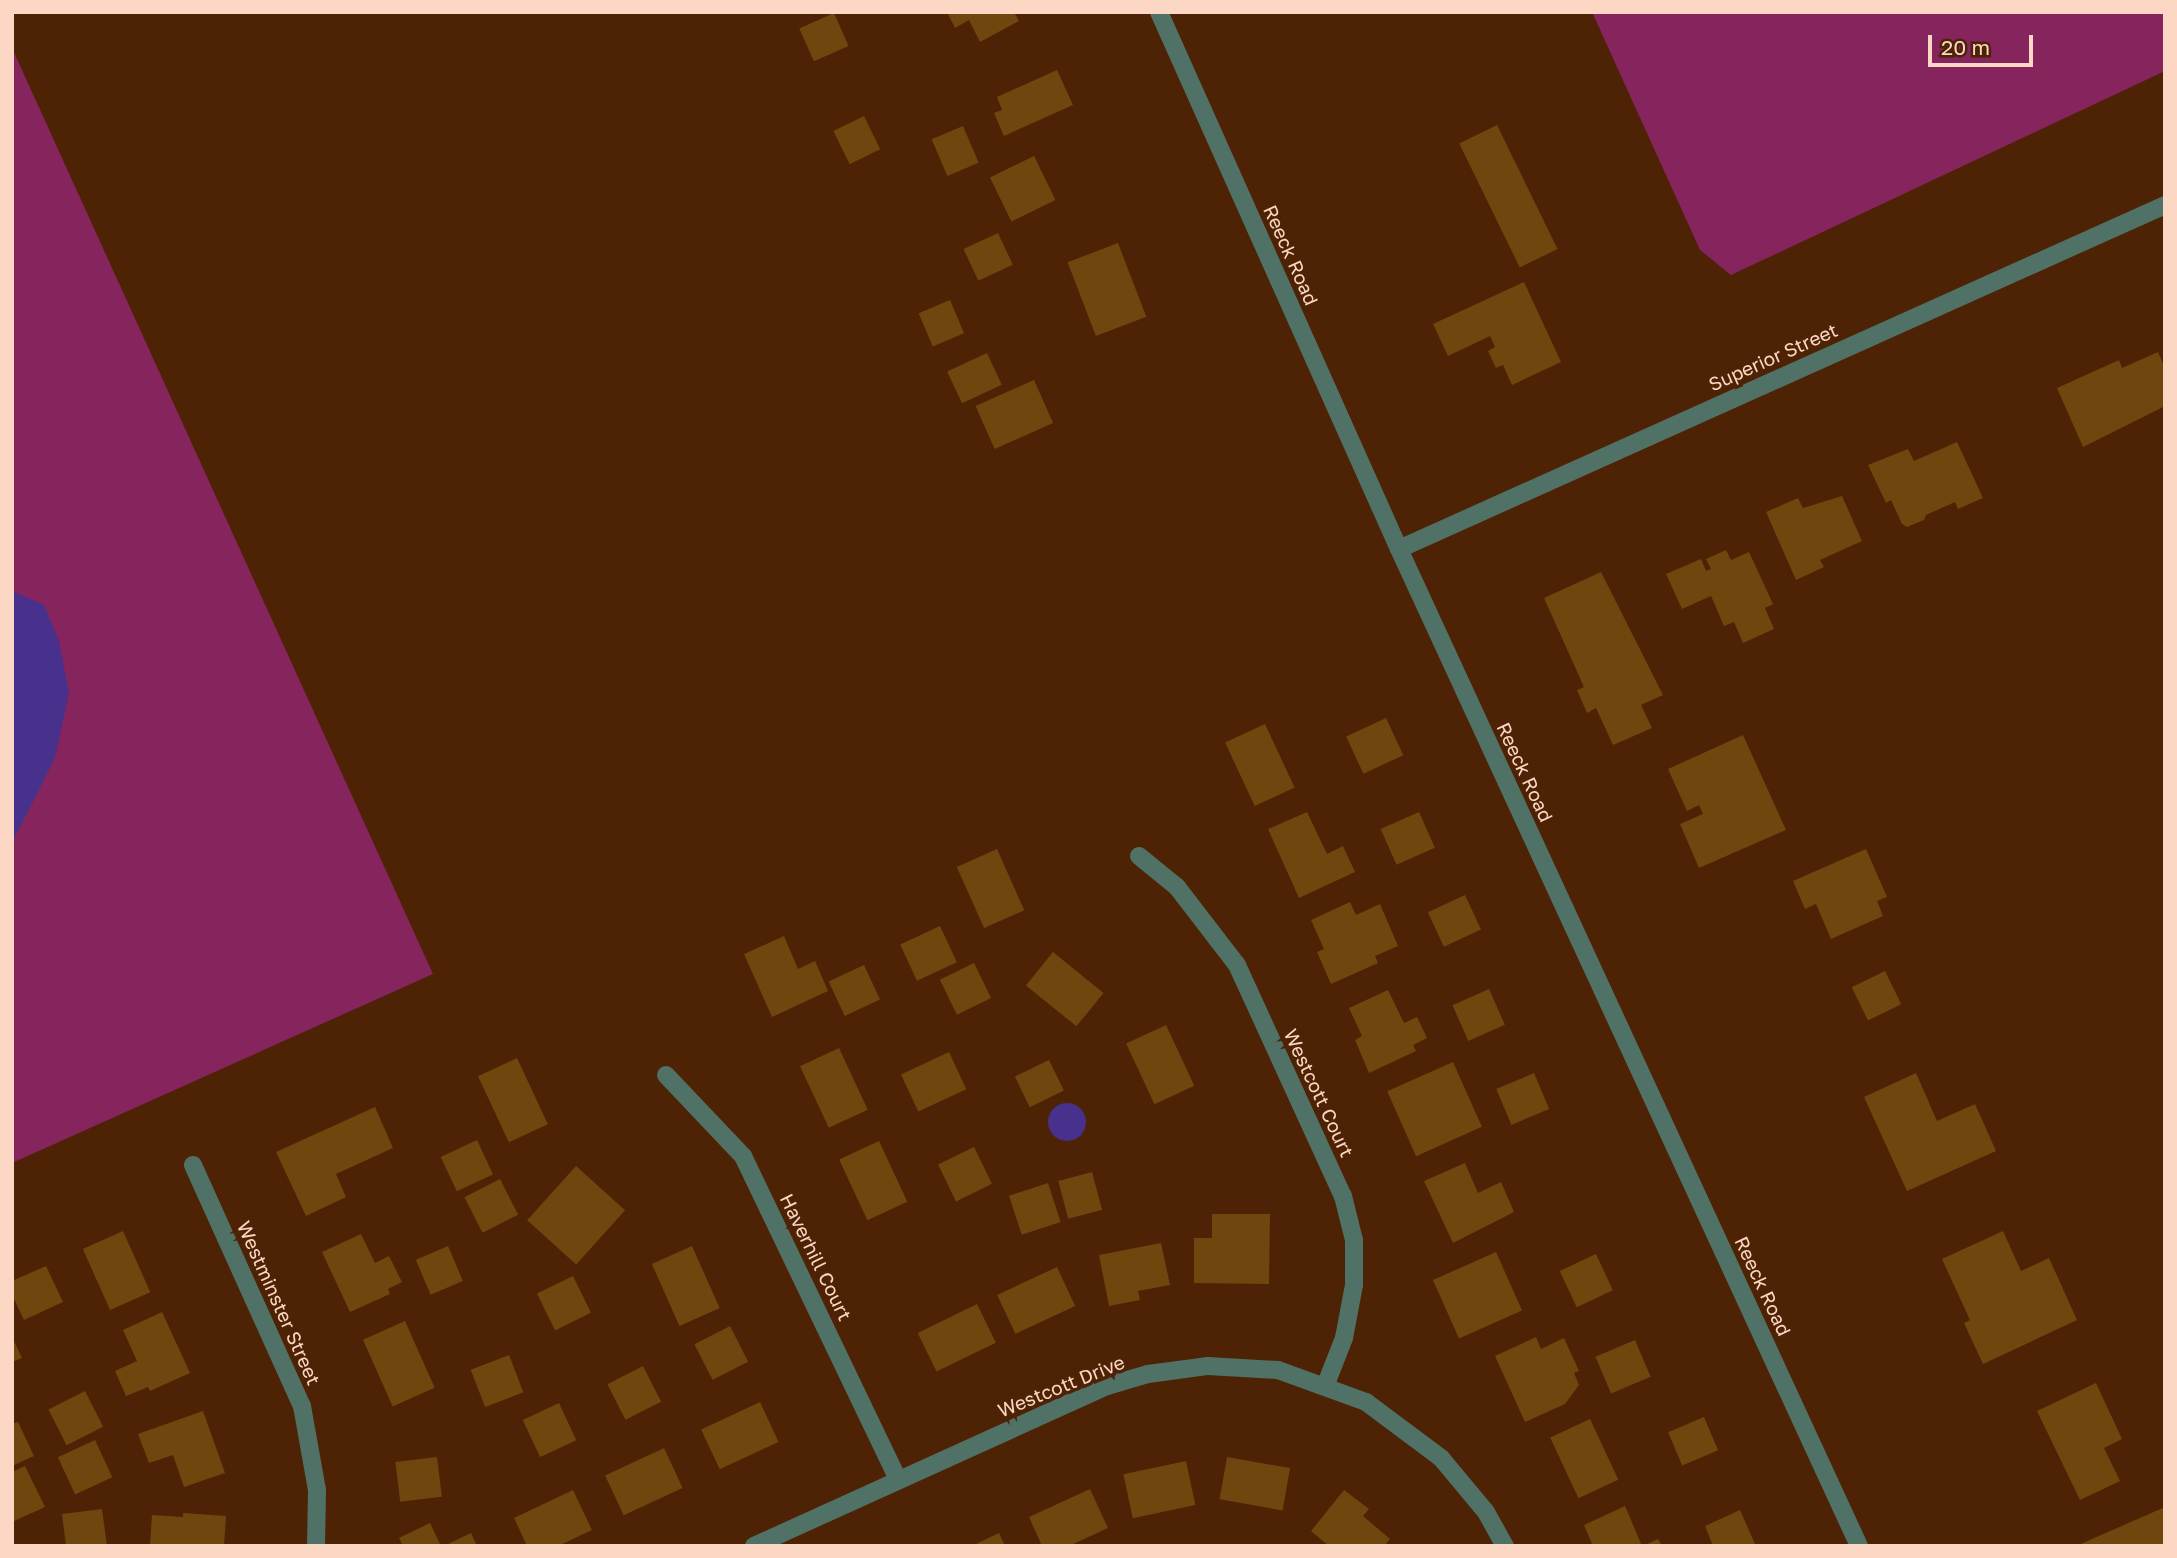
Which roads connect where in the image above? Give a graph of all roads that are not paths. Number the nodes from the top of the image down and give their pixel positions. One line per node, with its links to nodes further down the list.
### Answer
1 (1159, 12): 3 (street, Reeck Road)
2 (2165, 205): 3 (street, Superior Street)
3 (1399, 549): 12 (street, Reeck Road)
4 (1139, 856): 7 (street, Westcott Court)
5 (666, 1075): 8 (street, Haverhill Court)
6 (193, 1165): 9 (street, Westminster Street)
7 (1326, 1384): 8 (street, Westcott Drive); 11 (street, Westcott Drive)
8 (897, 1478): 10 (street, Westcott Drive)
9 (316, 1546)
10 (754, 1546)
11 (1505, 1546)
12 (1859, 1546)

